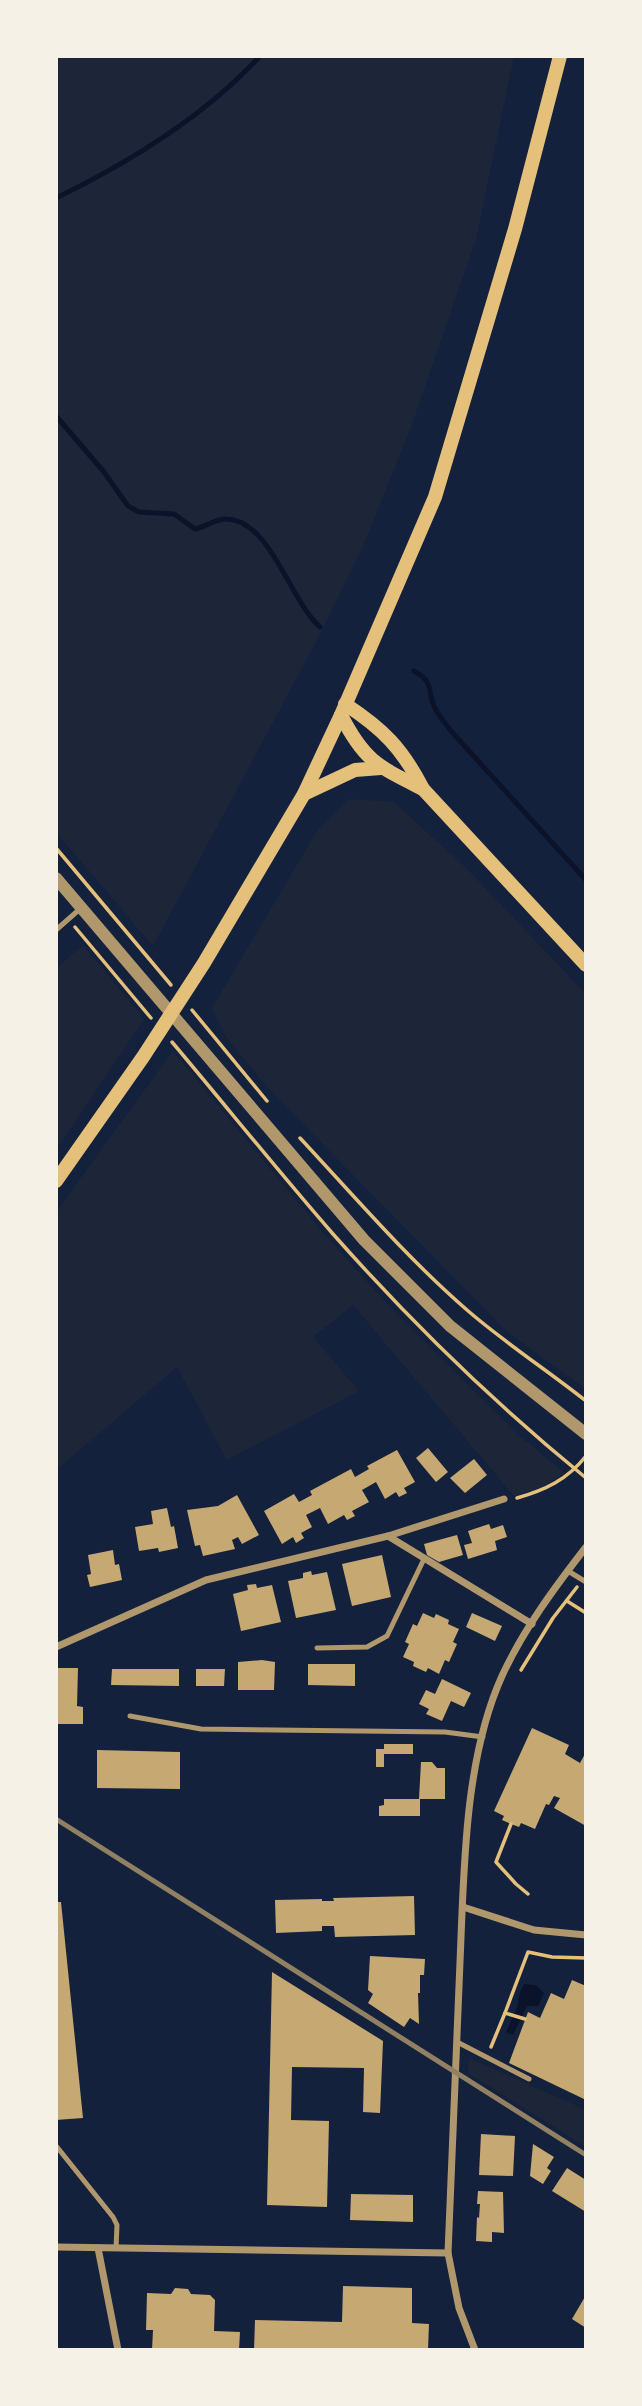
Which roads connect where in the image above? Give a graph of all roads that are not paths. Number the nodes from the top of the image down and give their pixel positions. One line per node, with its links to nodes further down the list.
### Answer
1 (560, 56): 2 (main road)
2 (343, 709): 3 (main road); 4 (main road); 5 (main road)
3 (381, 768): 4 (main road); 5 (main road)
4 (423, 789): 9 (main road)
5 (304, 794): 10 (main road)
6 (56, 877): 7 (street)
7 (81, 908): 8 (lane); 11 (street)
8 (56, 930)
9 (586, 965)
10 (56, 1181)
11 (586, 1434)
12 (504, 1499): 13 (street)
13 (388, 1536): 15 (street); 19 (street)
14 (586, 1548): 16 (street)
15 (424, 1559): 18 (street); 20 (lane)
16 (568, 1571): 17 (lane); 18 (street)
17 (584, 1581)
18 (532, 1624): 22 (street)
19 (56, 1647)
20 (317, 1648)
21 (130, 1716): 22 (lane)
22 (483, 1737): 23 (street)
23 (463, 1907): 24 (street); 25 (street)
24 (586, 1936)
25 (457, 2042): 26 (lane); 31 (street)
26 (529, 2078)
27 (57, 2147): 30 (lane)
28 (56, 2247): 29 (street)
29 (98, 2248): 30 (street); 32 (street)
30 (116, 2248): 31 (street)
31 (448, 2253): 33 (street)
32 (118, 2350)
33 (474, 2350)

